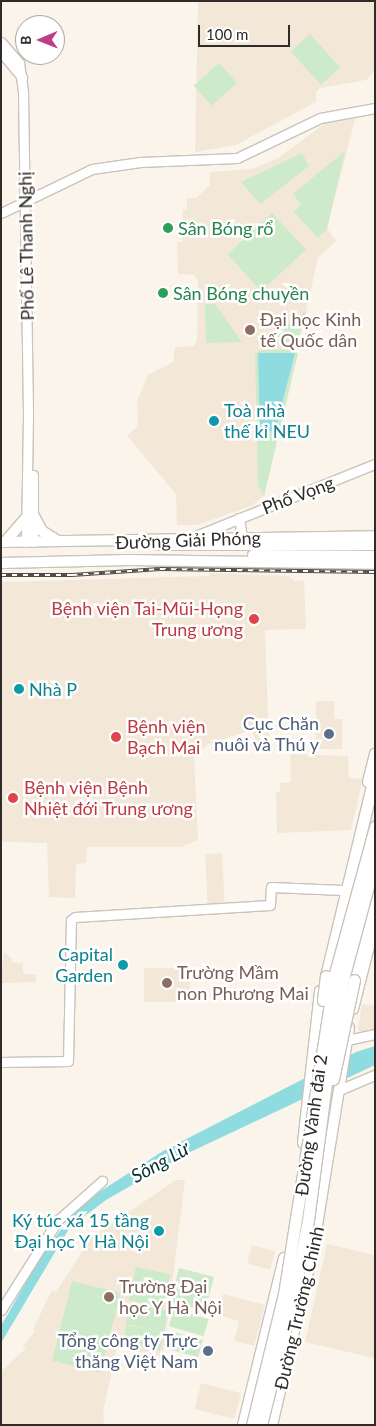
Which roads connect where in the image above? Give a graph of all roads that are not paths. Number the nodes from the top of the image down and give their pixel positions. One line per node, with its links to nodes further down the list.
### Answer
1 (1, 42): 3 (street, Phố Lê Thanh Nghị)
2 (1, 52): 3 (street)
3 (22, 77): 5 (street, Phố Lê Thanh Nghị)
4 (375, 108): 5 (street)
5 (26, 200): 6 (street); 8 (street, Phố Lê Thanh Nghị)
6 (1, 213)
7 (375, 464): 9 (street, Phố Vọng)
8 (29, 516): 13 (main road); 14 (street, Phố Lê Thanh Nghị); 16 (main road)
9 (238, 518): 11 (street, Phố Vọng); 12 (street)
10 (375, 536): 12 (main road, Đường Giải Phóng)
11 (193, 537): 12 (main road, Đường Giải Phóng); 15 (main road, Đường Giải Phóng)
12 (242, 537)
13 (3, 542): 14 (main road, Đường Giải Phóng)
14 (30, 542): 16 (main road, Đường Giải Phóng)
15 (133, 542): 16 (main road, Đường Giải Phóng); 18 (main road)
16 (61, 543)
17 (375, 545): 18 (main road)
18 (220, 550): 19 (main road); 21 (main road)
19 (129, 560): 20 (main road, Đường Giải Phóng); 21 (main road, Đường Giải Phóng)
20 (1, 563)
21 (374, 564)
22 (375, 754): 28 (main road, Đường Trường Chinh)
23 (375, 774): 40 (highway, bridge)
24 (375, 790): 30 (main road, Đường Trường Chinh)
25 (375, 827): 40 (highway, Đường Vành đai 2, bridge)
26 (375, 860): 40 (highway, Đường Vành đai 2, bridge)
27 (375, 878): 31 (main road, Đường Trường Chinh)
28 (343, 890): 34 (main road, Đường Trường Chinh); 37 (street)
29 (375, 898): 40 (highway, bridge)
30 (343, 918): 31 (main road); 34 (main road, Đường Trường Chinh)
31 (363, 923): 33 (main road, Đường Trường Chinh)
32 (375, 923): 33 (main road, Đường Trường Chinh)
33 (352, 1014): 36 (main road, Đường Trường Chinh)
34 (318, 1015): 42 (main road, Đường Trường Chinh)
35 (375, 1034): 36 (street)
36 (346, 1044): 39 (main road, Đường Trường Chinh)
37 (1, 1062)
38 (375, 1075): 39 (street)
39 (340, 1084): 43 (main road, Đường Trường Chinh)
40 (314, 1134): 46 (highway, Đường Vành đai 2, bridge); 47 (highway, Đường Vành đai 2, bridge)
41 (102, 1181): 44 (street)
42 (293, 1217): 43 (main road); 45 (main road, Đường Trường Chinh)
43 (318, 1227): 48 (main road, Đường Trường Chinh)
44 (1, 1310)
45 (244, 1425)
46 (252, 1425)
47 (261, 1425)
48 (272, 1425)

